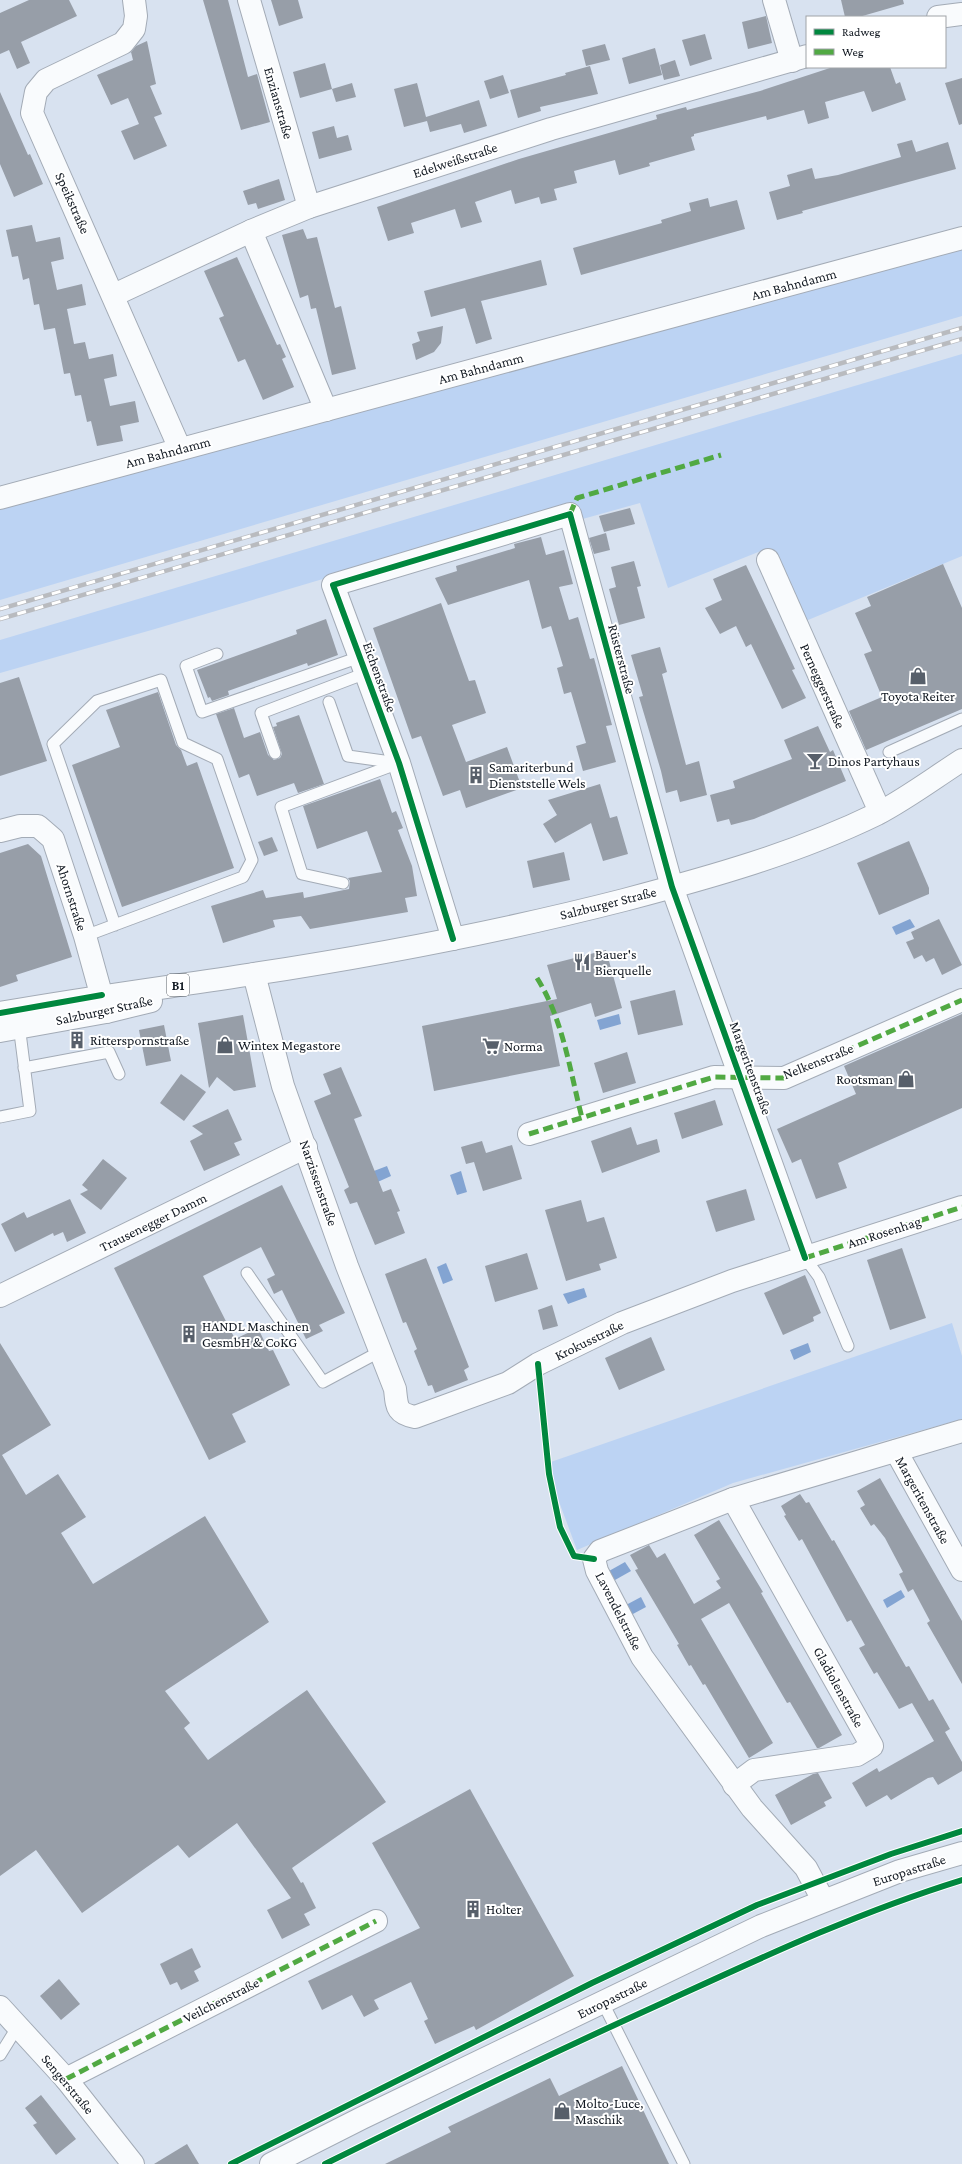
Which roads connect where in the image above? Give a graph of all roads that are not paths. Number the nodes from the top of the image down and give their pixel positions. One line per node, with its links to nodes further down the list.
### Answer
1 (134, 0): 10 (street, Speikstraße)
2 (249, 0): 7 (street, Enzianstraße)
3 (774, 0): 6 (street)
4 (962, 14): 5 (street)
5 (946, 16)
6 (800, 58): 7 (street, Edelweißstraße)
7 (309, 207): 8 (street, Edelweißstraße)
8 (251, 231): 10 (street, Edelweißstraße); 11 (street)
9 (962, 238): 11 (street, Am Bahndamm)
10 (114, 295): 12 (street, Speikstraße)
11 (326, 410): 12 (street, Am Bahndamm)
12 (180, 449): 13 (street, Am Bahndamm)
13 (0, 498)
14 (495, 537): 17 (street, Eichenstraße); 27 (street, Rüsterstraße)
15 (768, 560): 24 (street, Perneggerstraße)
16 (217, 654): 17 (lane)
17 (363, 665): 21 (lane); 23 (street, Eichenstraße)
18 (329, 702): 23 (lane)
19 (962, 719): 20 (lane)
20 (889, 752)
21 (275, 753)
22 (962, 760): 24 (street, Salzburger Straße / B1)
23 (399, 763): 26 (lane); 30 (street, Eichenstraße)
24 (880, 812): 27 (street, Salzburger Straße / B1)
25 (0, 831): 29 (street, Ahornstraße)
26 (343, 884)
27 (672, 887): 30 (street, Salzburger Straße / B1); 37 (street, Margeritenstraße)
28 (115, 925): 28 (lane); 29 (lane)
29 (85, 936): 33 (street, Ahornstraße)
30 (453, 939): 31 (street, Salzburger Straße / B1)
31 (254, 974): 33 (street, Salzburger Straße / B1); 40 (street, Narzissenstraße)
32 (962, 1000): 37 (street, Nelkenstraße)
33 (104, 1004): 34 (street, Salzburger Straße / B1)
34 (9, 1021): 35 (lane)
35 (24, 1068): 36 (lane); 38 (lane)
36 (119, 1074)
37 (742, 1077): 39 (street, Nelkenstraße); 42 (street, Margeritenstraße)
38 (0, 1117)
39 (529, 1134)
40 (306, 1147): 44 (street, Trausenegger Damm); 46 (street, Narzissenstraße)
41 (962, 1207): 42 (street, Am Rosenhag)
42 (805, 1258): 45 (lane); 47 (street, Krokusstraße)
43 (247, 1273): 46 (lane)
44 (0, 1296)
45 (848, 1346)
46 (381, 1351): 47 (street, Narzissenstraße)
47 (395, 1389)
48 (962, 1431): 49 (street, Lavendelstraße)
49 (896, 1451): 50 (street, Lavendelstraße); 51 (street, Margeritenstraße)
50 (733, 1500): 52 (street, Lavendelstraße); 52 (street, Gladiolenstraße)
51 (962, 1570)
52 (734, 1785): 54 (street, Lavendelstraße)
53 (962, 1853): 54 (street, Europastraße)
54 (823, 1900): 56 (street, Europastraße)
55 (376, 1921): 60 (street, Veilchenstraße)
56 (603, 2003): 62 (street, Europastraße); 63 (lane)
57 (0, 2007): 58 (street, Sengerstraße)
58 (18, 2026): 59 (lane); 60 (street, Sengerstraße)
59 (0, 2055)
60 (66, 2078): 61 (street, Sengerstraße)
61 (133, 2164)
62 (271, 2164)
63 (684, 2164)

